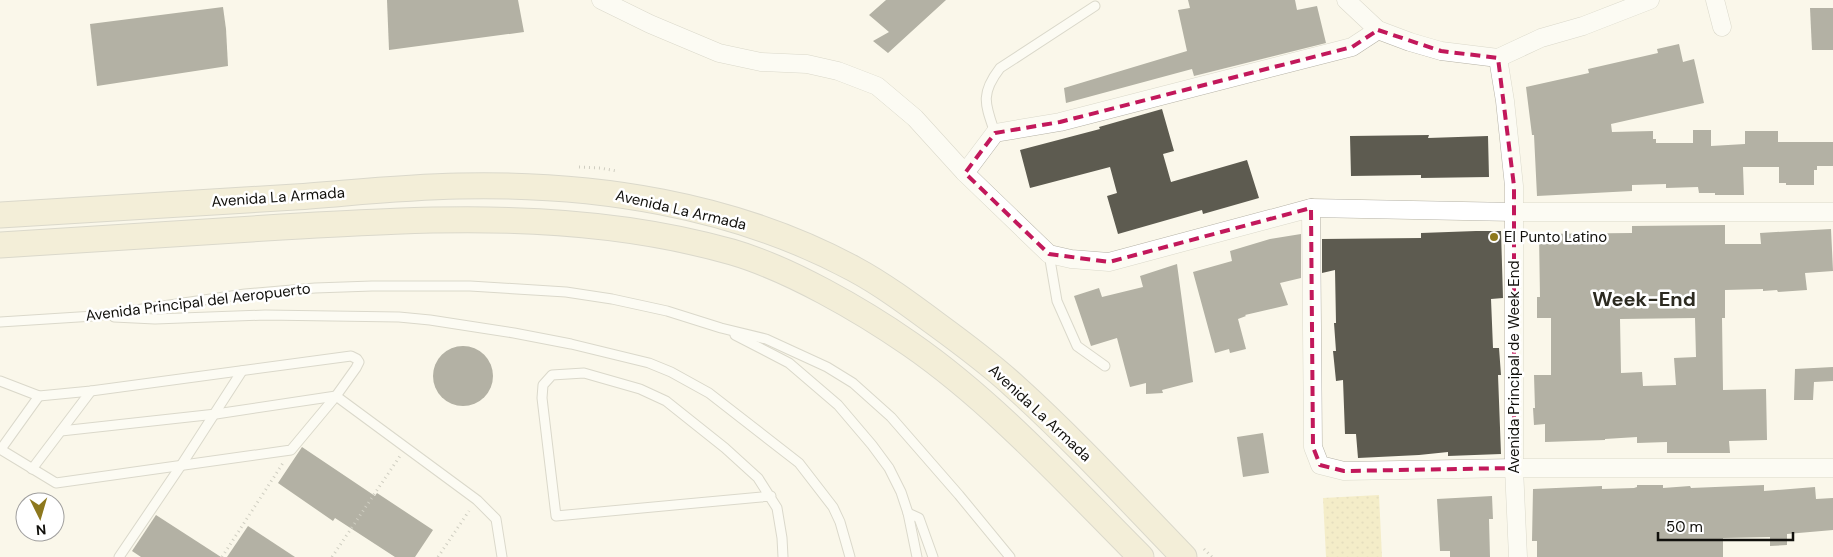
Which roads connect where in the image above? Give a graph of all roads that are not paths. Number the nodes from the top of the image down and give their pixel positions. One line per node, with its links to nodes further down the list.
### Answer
1 (601, 0): 10 (street)
2 (1346, 0): 7 (street)
3 (1650, 0): 8 (street)
4 (1715, 0): 6 (street)
5 (1095, 6): 9 (lane)
6 (1722, 27)
7 (1378, 30): 8 (street); 9 (street)
8 (1498, 58): 12 (street, Avenida Principal de Week End)
9 (995, 133): 10 (street)
10 (965, 173): 16 (street)
11 (1312, 208): 12 (street); 16 (street); 30 (street)
12 (1514, 212): 13 (street); 30 (street, Avenida Principal de Week End)
13 (1833, 212)
14 (0, 215): 35 (main road, Avenida La Armada)
15 (0, 245): 43 (main road, Avenida La Armada)
16 (1049, 254): 20 (lane)
17 (94, 316): 18 (lane, Avenida Principal del Aeropuerto); 19 (lane, Avenida Principal del Aeropuerto); 39 (lane)
18 (0, 322)
19 (721, 328): 34 (lane, Avenida Principal del Aeropuerto); 42 (lane, Avenida Principal del Aeropuerto)
20 (1106, 366)
21 (242, 371): 23 (lane); 25 (lane); 26 (lane)
22 (0, 381): 24 (lane)
23 (92, 391): 24 (lane); 27 (lane)
24 (39, 396): 28 (lane)
25 (336, 396): 26 (lane); 29 (lane); 37 (lane)
26 (216, 414): 27 (lane); 29 (lane)
27 (61, 431): 32 (lane)
28 (0, 449): 32 (lane)
29 (182, 464): 32 (lane); 36 (lane)
30 (1514, 468): 31 (street); 44 (street, Avenida Principal de Week End)
31 (1833, 468)
32 (32, 469)
33 (771, 496): 33 (lane); 38 (lane)
34 (908, 513): 40 (lane, Avenida Principal del Aeropuerto); 41 (lane)
35 (1191, 550)
36 (119, 557)
37 (502, 557)
38 (783, 557)
39 (850, 557)
40 (917, 557)
41 (933, 557)
42 (1010, 557)
43 (1141, 557)
44 (1518, 557)

